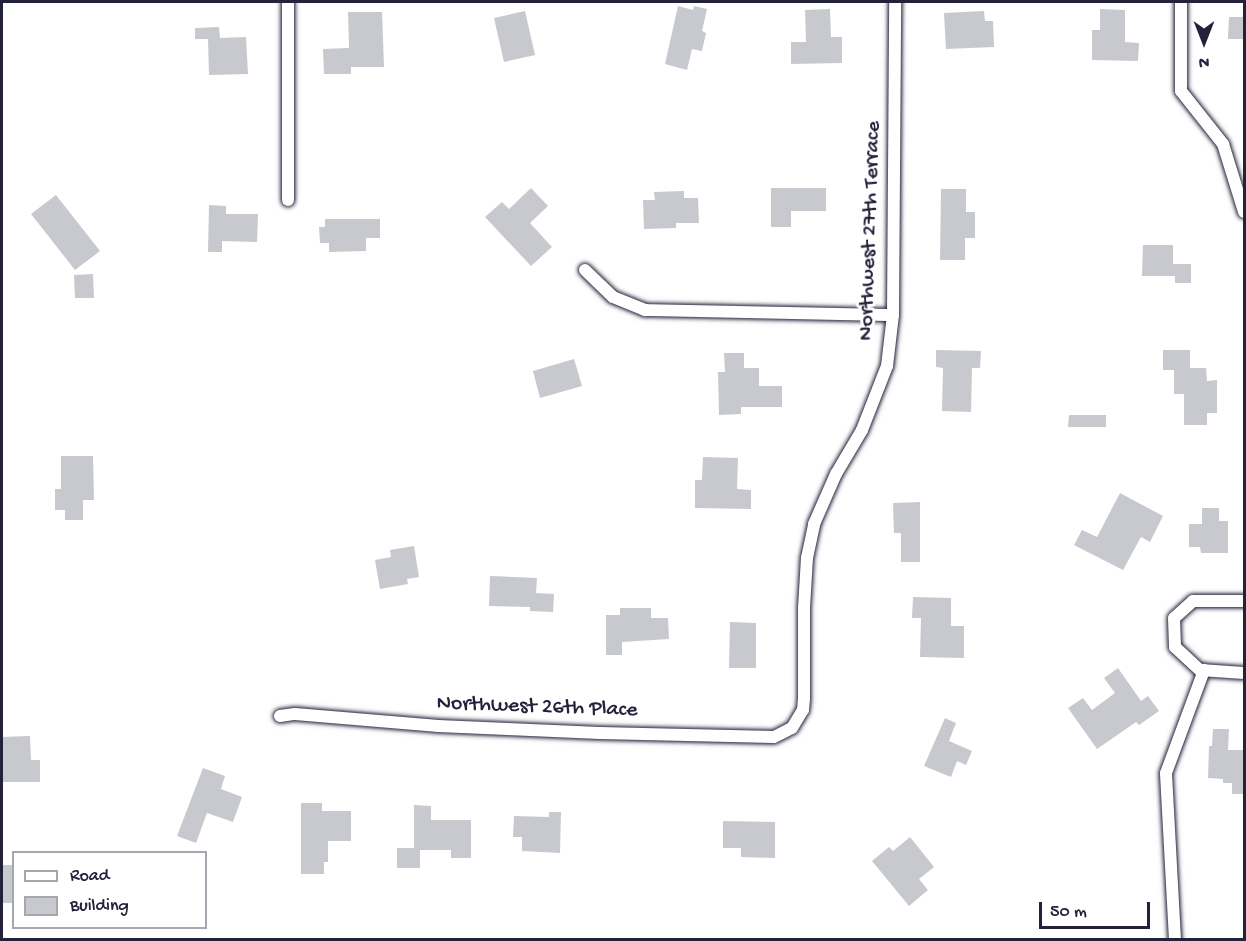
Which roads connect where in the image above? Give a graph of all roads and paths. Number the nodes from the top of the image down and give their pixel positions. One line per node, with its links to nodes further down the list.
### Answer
1 (288, 2): 4 (street)
2 (895, 2): 7 (street, Northwest 27th Terrace)
3 (1180, 2): 5 (street)
4 (288, 200)
5 (1245, 212)
6 (585, 270): 7 (street)
7 (893, 315): 12 (street, Northwest 27th Terrace)
8 (1245, 602): 9 (street)
9 (1204, 670): 10 (street); 13 (street)
10 (1245, 673)
11 (280, 716): 12 (street, Northwest 26th Place)
12 (792, 728)
13 (1175, 939)

